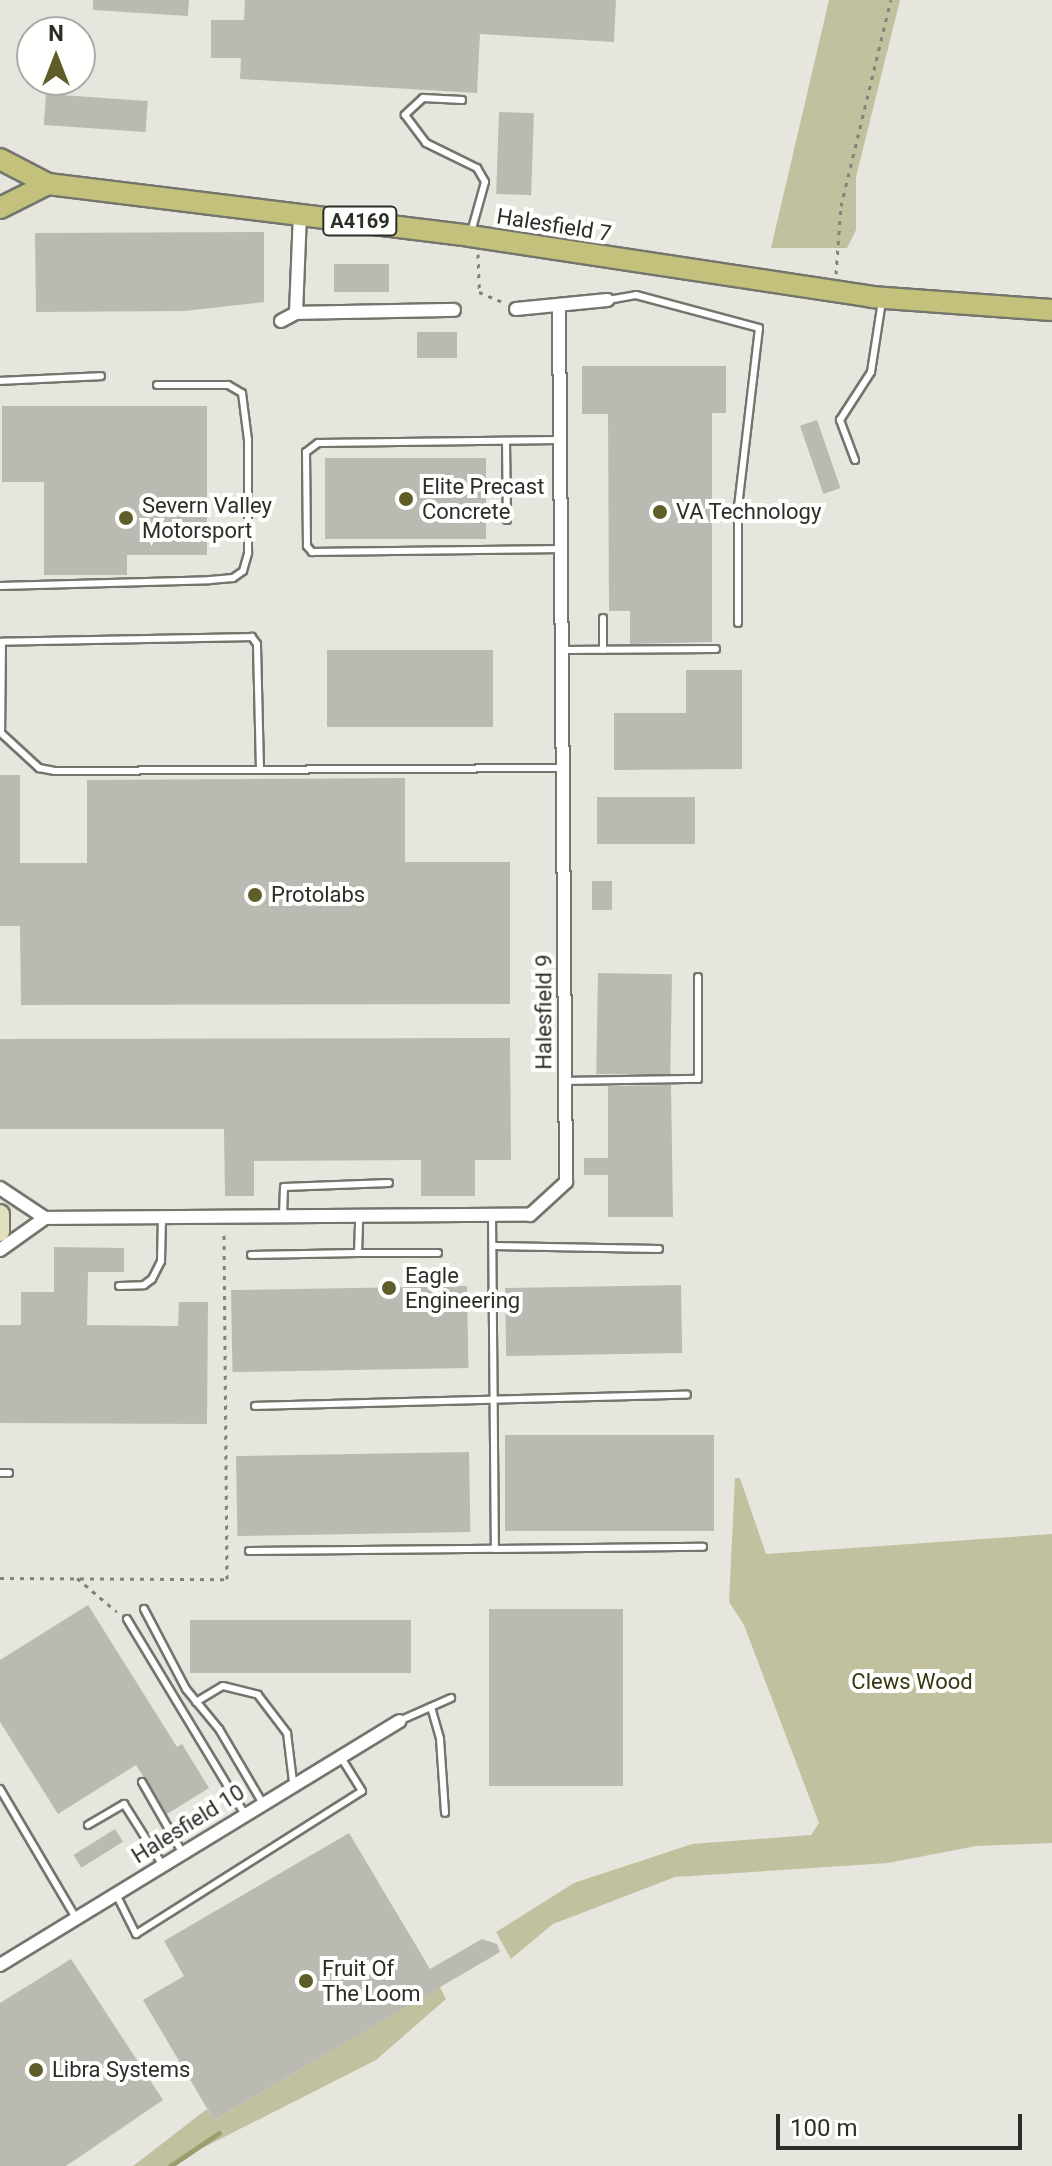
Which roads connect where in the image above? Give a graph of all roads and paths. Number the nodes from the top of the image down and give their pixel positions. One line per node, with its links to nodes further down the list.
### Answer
1 (891, 0): 8 (path)
2 (462, 100): 7 (lane)
3 (0, 159): 4 (main road, Halesfield 7)
4 (48, 184): 5 (main road); 6 (main road, Halesfield 7 / A4169)
5 (0, 208)
6 (300, 213): 7 (main road, Halesfield 7 / A4169); 15 (street)
7 (470, 236): 8 (main road, Halesfield 7 / A4169); 11 (path)
8 (834, 292): 9 (main road, Halesfield 7 / A4169)
9 (882, 298): 14 (main road, Halesfield 7 / A4169); 22 (lane)
10 (608, 300): 12 (street); 27 (lane)
11 (516, 309): 12 (street)
12 (559, 309): 20 (street, Halesfield 9)
13 (454, 310): 15 (street)
14 (1052, 310)
15 (296, 313): 16 (street)
16 (281, 321)
17 (101, 376): 18 (lane)
18 (0, 381)
19 (157, 385): 25 (lane)
20 (560, 440): 21 (lane); 24 (street, Halesfield 9)
21 (506, 441): 23 (lane); 24 (lane)
22 (855, 460)
23 (507, 520)
24 (561, 549): 29 (street, Halesfield 9)
25 (0, 586)
26 (603, 618): 30 (lane)
27 (738, 623)
28 (716, 649): 30 (lane)
29 (562, 650): 30 (lane); 31 (street, Halesfield 9)
30 (603, 650)
31 (563, 768): 32 (lane); 34 (street, Halesfield 9)
32 (260, 769): 32 (lane)
33 (698, 977): 34 (lane)
34 (565, 1081): 38 (street, Halesfield 9)
35 (389, 1183): 40 (lane)
36 (0, 1188): 43 (street)
37 (0, 1214): 44 (street)
38 (492, 1215): 41 (street, Halesfield 9); 45 (lane)
39 (224, 1216): 40 (street, Halesfield 9); 42 (street, Halesfield 9); 61 (path)
40 (283, 1216): 41 (street, Halesfield 9)
41 (359, 1216): 48 (lane)
42 (162, 1217): 43 (street, Halesfield 9); 51 (lane)
43 (45, 1218): 47 (street)
44 (0, 1232)
45 (493, 1246): 46 (lane); 53 (lane)
46 (659, 1249)
47 (0, 1250)
48 (358, 1253): 49 (lane); 50 (lane)
49 (438, 1253)
50 (251, 1255)
51 (119, 1286)
52 (687, 1395): 53 (lane)
53 (495, 1400): 54 (lane); 58 (lane)
54 (255, 1406)
55 (0, 1473): 56 (lane)
56 (9, 1473)
57 (703, 1547): 58 (lane)
58 (495, 1549): 59 (lane)
59 (249, 1551)
60 (0, 1578): 61 (path)
61 (77, 1578): 63 (path)
62 (144, 1609): 65 (lane)
63 (127, 1619): 73 (lane)
64 (451, 1698): 66 (lane)
65 (196, 1702): 70 (lane); 72 (lane)
66 (431, 1707): 67 (lane); 74 (lane)
67 (399, 1721): 68 (street, Halesfield 10)
68 (339, 1754): 70 (street, Halesfield 10); 78 (lane)
69 (142, 1782): 76 (lane)
70 (293, 1782): 72 (street, Halesfield 10)
71 (0, 1789): 79 (lane)
72 (262, 1802): 73 (street, Halesfield 10)
73 (244, 1813): 76 (street, Halesfield 10)
74 (445, 1813)
75 (88, 1825): 77 (lane)
76 (182, 1852): 77 (street, Halesfield 10)
77 (162, 1864): 78 (street, Halesfield 10)
78 (116, 1893): 79 (street, Halesfield 10)
79 (76, 1918): 80 (street, Halesfield 10)
80 (0, 1965)

